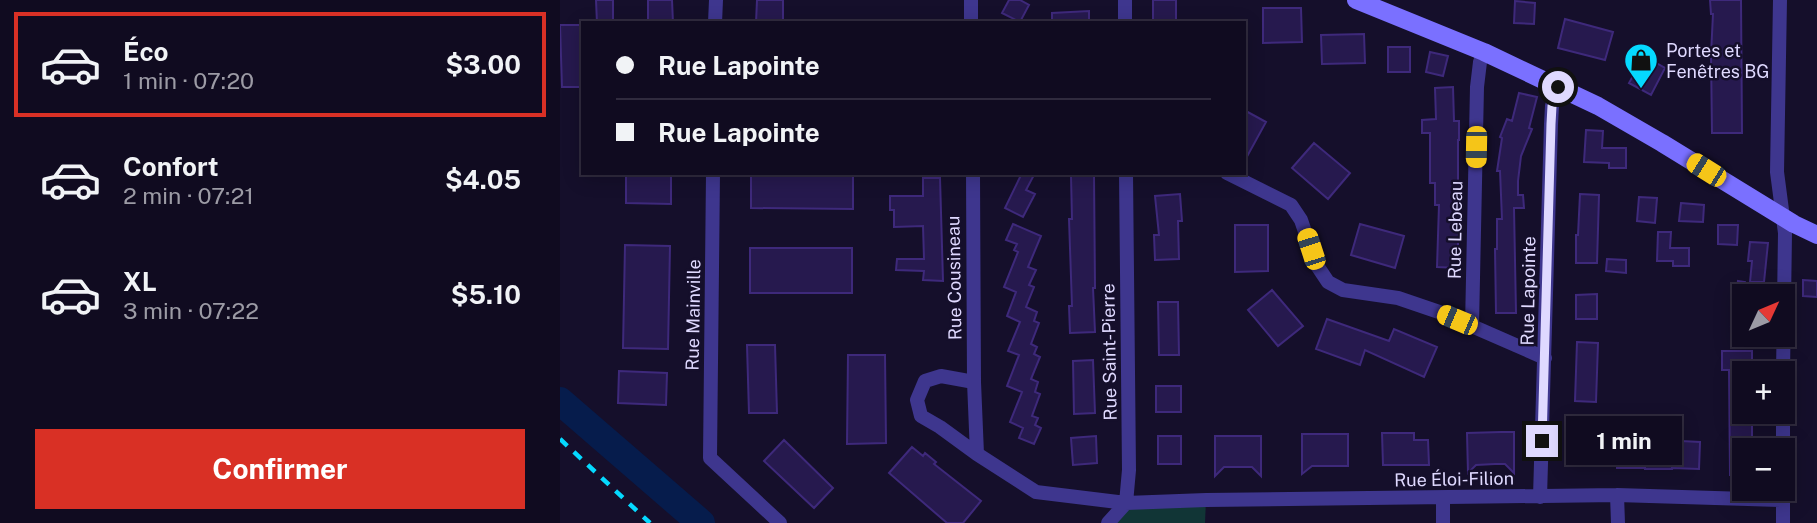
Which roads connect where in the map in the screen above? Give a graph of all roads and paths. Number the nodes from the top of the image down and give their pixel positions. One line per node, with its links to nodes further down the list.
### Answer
1 (716, 0): 6 (street)
2 (971, 0): 7 (street)
3 (1125, 0): 8 (street)
4 (1356, 0): 9 (street)
5 (1780, 0): 15 (street)
6 (715, 21)
7 (971, 21)
8 (1125, 21)
9 (1484, 52): 10 (street); 17 (street, Rue Lebeau)
10 (1558, 87): 15 (street); 18 (street, Rue Lapointe)
11 (713, 175): 28 (street, Rue Mainville)
12 (972, 175): 20 (street, Rue Cousineau)
13 (1126, 175): 27 (street, Rue Saint-Pierre)
14 (1231, 175): 17 (street)
15 (1783, 217): 16 (street); 19 (street)
16 (1817, 235)
17 (1472, 326): 18 (street)
18 (1545, 358): 24 (street, Rue Lapointe)
19 (1783, 361)
20 (974, 382): 21 (street, Rue Cousineau); 21 (street)
21 (977, 454): 27 (street)
22 (1732, 494): 23 (street, Rue Éloi-Filion)
23 (1617, 495): 24 (street, Rue Éloi-Filion); 31 (street)
24 (1540, 497): 25 (street, Rue Éloi-Filion)
25 (1443, 498): 27 (street, Rue Éloi-Filion); 30 (street)
26 (1783, 501): 32 (street)
27 (1126, 503): 29 (street)
28 (780, 523)
29 (1108, 523)
30 (1443, 523)
31 (1618, 523)
32 (1783, 523)

